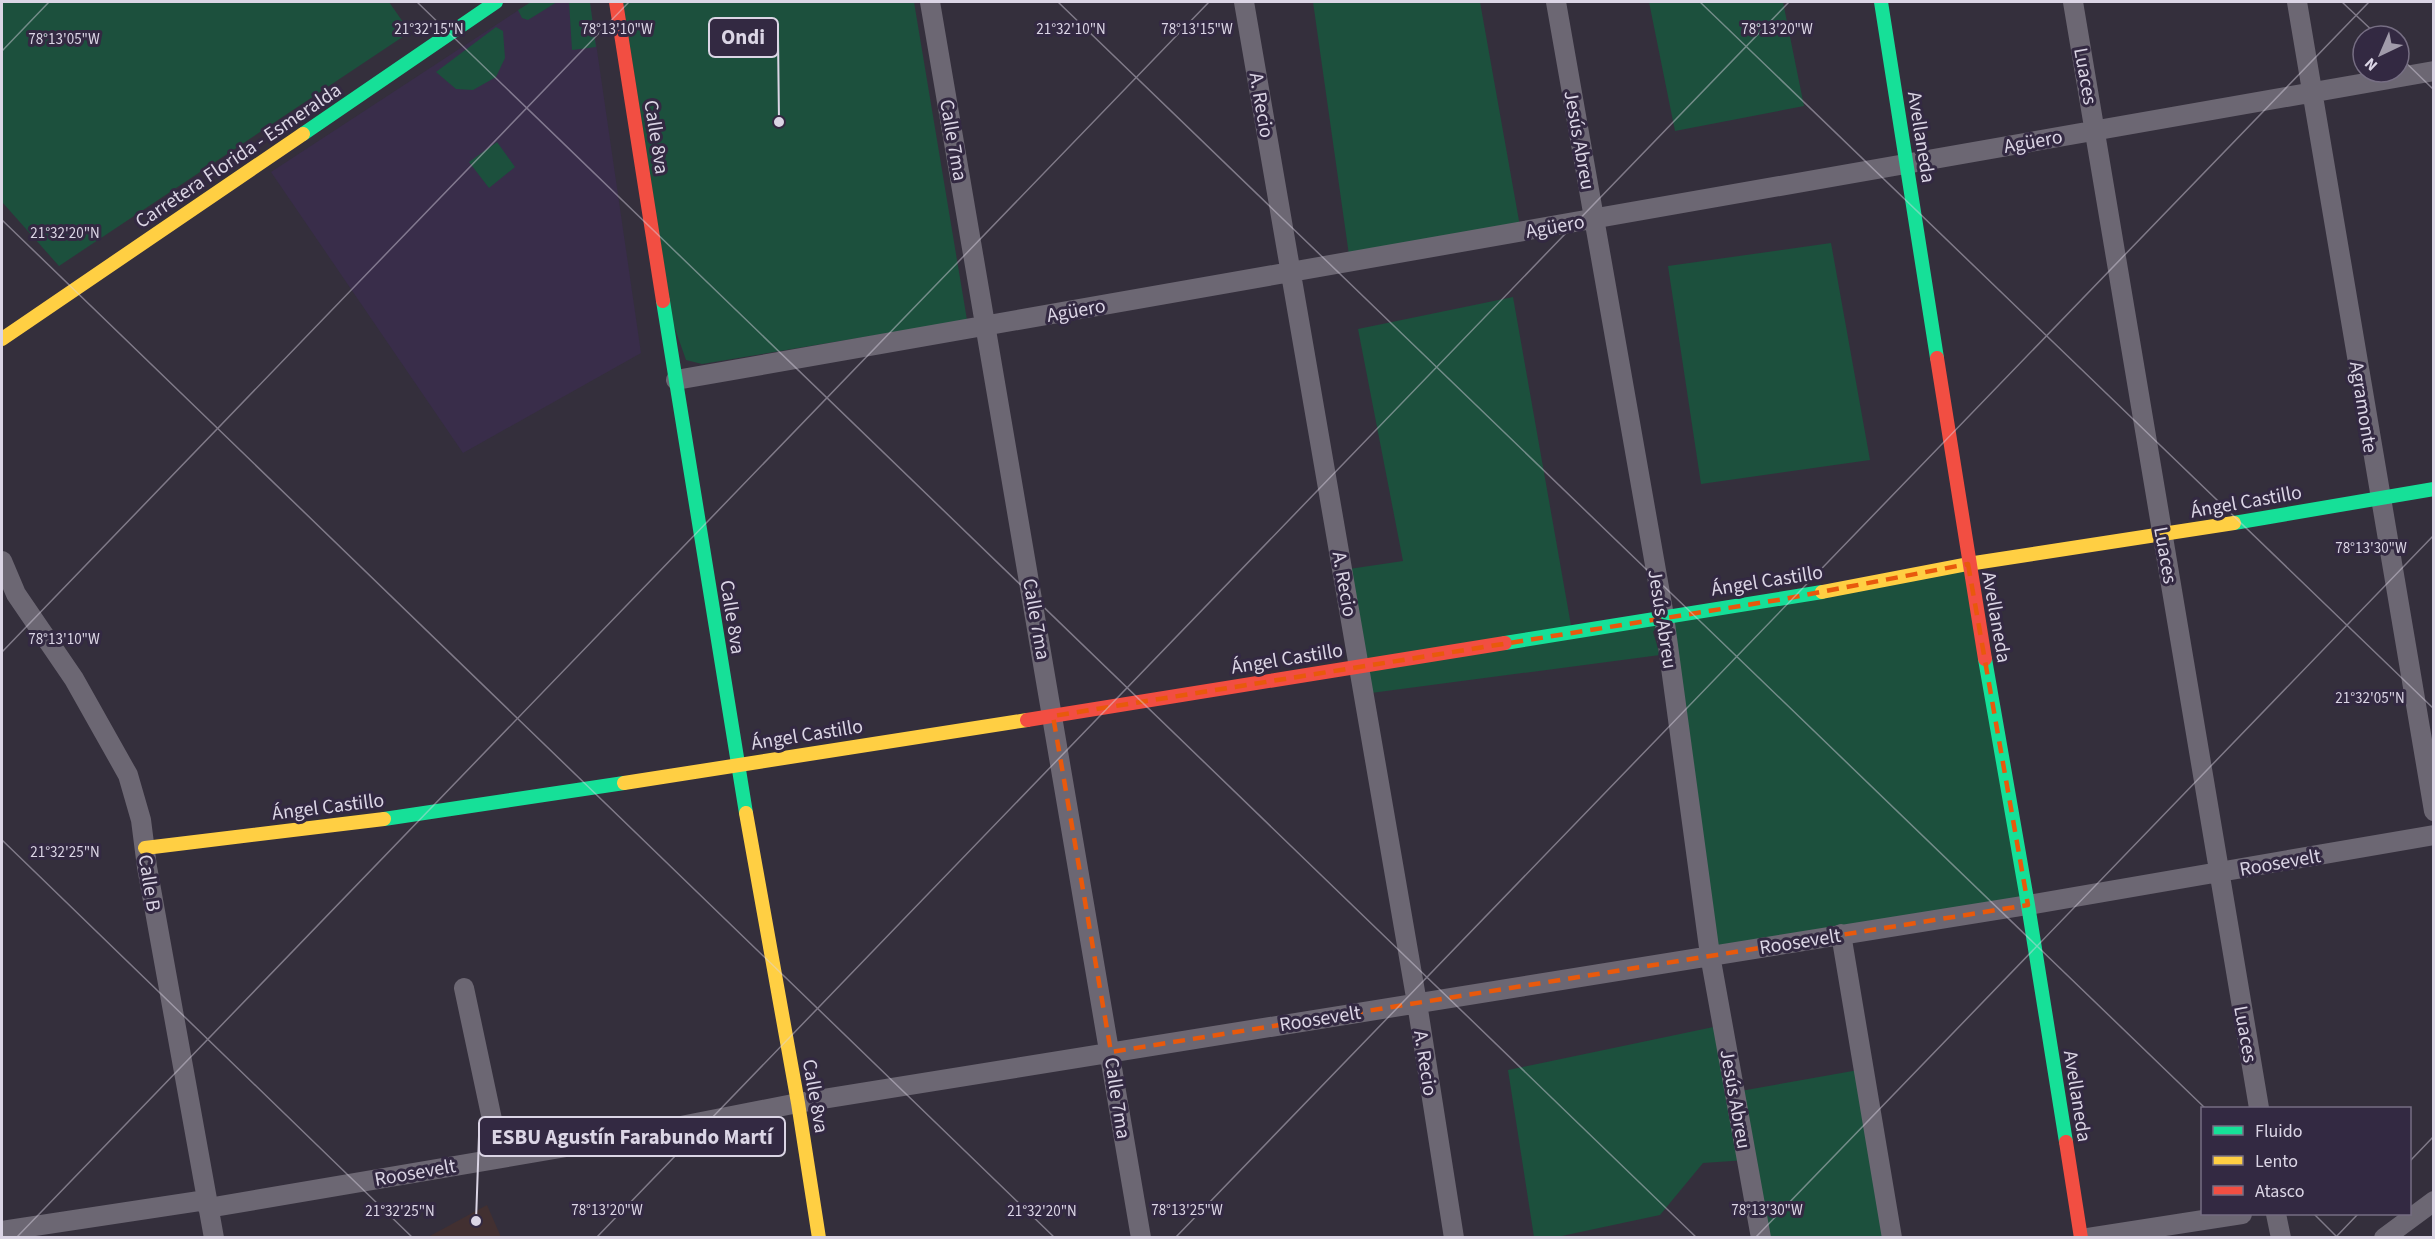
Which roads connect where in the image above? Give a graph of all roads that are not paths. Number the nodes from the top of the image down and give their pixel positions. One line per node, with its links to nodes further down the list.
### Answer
1 (495, 2): 16 (street, Carretera Florida - Esmeralda)
2 (616, 2): 17 (street, Calle 8va)
3 (930, 2): 15 (street, Calle 7ma)
4 (1244, 2): 14 (street, A. Recio)
5 (1556, 2): 13 (street, Jesús Abreu)
6 (1881, 2): 12 (street, Avellaneda)
7 (2073, 2): 11 (street, Luaces)
8 (2297, 2): 10 (street, Agramonte)
9 (2433, 71): 10 (street, Agüero)
10 (2312, 92): 11 (street, Agüero); 19 (street, Agramonte)
11 (2095, 131): 12 (street, Agüero); 20 (street, Luaces)
12 (1907, 163): 13 (street, Agüero); 22 (street, Avellaneda)
13 (1594, 219): 14 (street, Agüero); 23 (street, Jesús Abreu)
14 (1291, 272): 15 (street, Agüero); 24 (street, A. Recio)
15 (986, 326): 17 (street, Agüero); 25 (street, Calle 7ma)
16 (2, 339)
17 (676, 380): 26 (street, Calle 8va)
18 (2433, 489): 19 (street, Ángel Castillo)
19 (2379, 498): 20 (street, Ángel Castillo); 27 (street, Agramonte)
20 (2162, 535): 22 (street, Ángel Castillo); 30 (street, Luaces)
21 (2, 561): 29 (street, Calle B)
22 (1968, 564): 23 (street, Ángel Castillo); 31 (street, Avellaneda)
23 (1664, 616): 24 (street, Ángel Castillo); 33 (street, Jesús Abreu)
24 (1359, 667): 25 (street, Ángel Castillo); 35 (street, A. Recio)
25 (1053, 716): 26 (street, Ángel Castillo); 36 (street, Calle 7ma)
26 (737, 765): 29 (street, Ángel Castillo); 37 (street, Calle 8va)
27 (2433, 811)
28 (2433, 835): 30 (street, Roosevelt)
29 (145, 848): 41 (street, Calle B)
30 (2219, 873): 31 (street, Roosevelt); 38 (street, Luaces)
31 (2028, 905): 32 (street, Roosevelt); 52 (street, Avellaneda)
32 (1841, 934): 33 (street, Roosevelt); 51 (street)
33 (1710, 955): 35 (street, Roosevelt); 50 (street, Jesús Abreu)
34 (464, 987): 39 (street)
35 (1417, 1003): 36 (street, Roosevelt); 49 (street, A. Recio)
36 (1111, 1052): 37 (street, Roosevelt); 48 (street, Calle 7ma)
37 (798, 1103): 39 (street, Roosevelt); 47 (street, Calle 8va)
38 (2259, 1107)
39 (500, 1157): 41 (street, Roosevelt)
40 (2433, 1202): 55 (street)
41 (207, 1204): 44 (street, Roosevelt); 46 (street, Calle B)
42 (2236, 1215): 53 (street)
43 (2277, 1215): 54 (street)
44 (57, 1229): 45 (street, Roosevelt)
45 (2, 1231)
46 (214, 1238)
47 (819, 1238)
48 (1141, 1238)
49 (1455, 1238)
50 (1761, 1238)
51 (1892, 1238)
52 (2081, 1238)
53 (2088, 1238)
54 (2281, 1238)
55 (2384, 1238)

